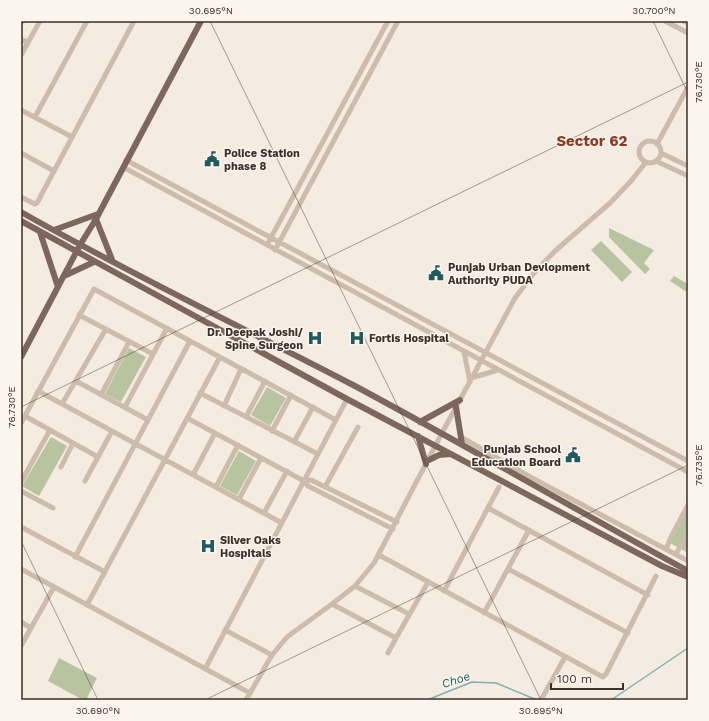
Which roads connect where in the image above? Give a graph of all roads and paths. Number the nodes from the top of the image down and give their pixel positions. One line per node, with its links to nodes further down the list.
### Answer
1 (40, 21): 12 (street)
2 (87, 21): 18 (street)
3 (134, 21): 19 (street)
4 (201, 21): 23 (main road)
5 (388, 21): 14 (street)
6 (398, 21): 15 (street)
7 (665, 21): 10 (street)
8 (683, 21): 9 (street)
9 (688, 24)
10 (688, 34)
11 (21, 39): 12 (street)
12 (28, 43): 13 (street)
13 (21, 55)
14 (366, 61): 15 (street); 30 (street)
15 (374, 66): 31 (street)
16 (688, 87): 20 (street)
17 (21, 110): 18 (street)
18 (35, 117): 19 (street)
19 (72, 137): 28 (street)
20 (657, 144): 22 (street); 25 (street)
21 (21, 153): 28 (street)
22 (661, 153): 24 (street); 26 (street)
23 (126, 160): 27 (main road); 38 (street)
24 (656, 161): 25 (street); 29 (street)
25 (646, 162): 54 (street)
26 (688, 166)
27 (122, 167): 34 (main road); 41 (street)
28 (54, 171): 32 (street)
29 (688, 176)
30 (302, 181): 31 (street); 38 (street)
31 (310, 185): 39 (street)
32 (21, 197)
33 (21, 212): 36 (main road)
34 (97, 216): 36 (main road); 40 (main road); 45 (main road)
35 (21, 221): 37 (main road)
36 (54, 230): 40 (main road)
37 (40, 232): 43 (main road); 47 (main road)
38 (271, 238): 39 (street); 41 (street)
39 (279, 242): 42 (street); 54 (street)
40 (80, 245): 43 (main road); 45 (main road)
41 (267, 245): 42 (street)
42 (275, 250): 53 (street)
43 (76, 253): 44 (main road); 46 (main road)
44 (94, 262): 46 (main road); 68 (main road)
45 (113, 262): 82 (main road)
46 (64, 276): 47 (main road)
47 (58, 287): 56 (main road)
48 (80, 315): 49 (street); 50 (street); 64 (street)
49 (167, 328): 51 (street); 55 (street)
50 (106, 329): 52 (street); 62 (street)
51 (190, 341): 57 (street); 80 (street)
52 (129, 342): 55 (street); 66 (street)
53 (464, 352): 58 (street); 61 (street)
54 (485, 353): 58 (street); 69 (street)
55 (153, 354): 73 (street)
56 (21, 357)
57 (220, 357): 59 (street); 65 (street)
58 (481, 361): 60 (street); 61 (street)
59 (241, 369): 63 (street); 72 (street)
60 (498, 370): 61 (street); 76 (street)
61 (471, 380): 70 (street)
62 (76, 381): 66 (street); 71 (street)
63 (265, 381): 67 (street); 78 (street)
64 (38, 391): 71 (street); 77 (street)
65 (200, 393): 72 (street); 79 (street)
66 (101, 395): 73 (street)
67 (291, 395): 74 (street); 88 (street)
68 (348, 399): 81 (street); 91 (main road)
69 (571, 399): 76 (street); 86 (street)
70 (460, 400): 75 (street); 82 (main road)
71 (62, 404): 87 (street)
72 (224, 406): 78 (street)
73 (125, 407): 80 (street)
74 (313, 407): 81 (street); 94 (street)
75 (456, 407): 90 (street); 92 (main road)
76 (567, 407): 93 (street)
77 (25, 416): 83 (street); 85 (street)
78 (246, 417): 88 (street)
79 (187, 418): 89 (street); 104 (street)
80 (148, 420): 96 (street)
81 (336, 420): 100 (street)
82 (420, 422): 90 (main road)
83 (21, 423)
84 (358, 427): 116 (street)
85 (50, 430): 95 (street); 114 (street)
86 (627, 430): 93 (street); 105 (street)
87 (112, 431): 96 (street); 102 (street)
88 (272, 431): 94 (street)
89 (215, 433): 98 (street); 111 (street)
90 (442, 433): 97 (main road); 99 (street)
91 (418, 436): 99 (main road); 106 (main road)
92 (461, 437): 97 (main road); 130 (street)
93 (624, 437): 108 (street)
94 (294, 442): 100 (street)
95 (73, 443): 102 (street); 107 (street)
96 (136, 444): 104 (street); 133 (street)
97 (462, 444): 137 (main road)
98 (238, 445): 103 (street); 115 (street)
99 (436, 446): 101 (main road); 106 (street)
100 (318, 454): 113 (street)
101 (453, 454): 106 (main road); 140 (main road)
102 (98, 456): 112 (street)
103 (261, 458): 109 (street); 119 (street)
104 (165, 459): 111 (street); 138 (street)
105 (685, 460): 108 (street)
106 (427, 462): 125 (street)
107 (61, 467)
108 (678, 467): 110 (street)
109 (287, 471): 113 (street); 123 (street)
110 (688, 472)
111 (193, 474): 115 (street)
112 (84, 481)
113 (304, 481): 116 (street); 124 (street); 127 (street)
114 (21, 482)
115 (216, 487): 119 (street)
116 (325, 487): 125 (street)
117 (499, 487): 122 (street)
118 (21, 491): 121 (street)
119 (239, 499): 123 (street)
120 (688, 505): 130 (street)
121 (53, 508)
122 (488, 508): 128 (street); 144 (street)
123 (264, 513): 124 (street)
124 (282, 522): 152 (street)
125 (397, 522): 127 (street)
126 (21, 527): 133 (street)
127 (393, 529): 132 (street)
128 (529, 530): 136 (street); 145 (street)
129 (688, 533): 131 (street)
130 (666, 550): 131 (street)
131 (676, 554): 134 (street)
132 (379, 555): 141 (street); 142 (street)
133 (75, 557): 138 (street)
134 (688, 560)
135 (21, 569): 143 (street)
136 (508, 569): 148 (street); 153 (street)
137 (688, 570)
138 (105, 572): 147 (street)
139 (656, 576): 145 (street)
140 (688, 577)
141 (428, 582): 144 (street); 149 (street)
142 (355, 586): 146 (street); 149 (street)
143 (54, 587): 147 (street); 151 (street)
144 (444, 591): 148 (street)
145 (648, 595): 153 (street)
146 (332, 604): 154 (street); 157 (street)
147 (87, 605): 159 (street)
148 (484, 613): 158 (street)
149 (409, 614): 154 (street)
150 (21, 622): 151 (street)
151 (31, 628): 155 (street)
152 (225, 630): 157 (street); 159 (street)
153 (628, 633): 158 (street)
154 (396, 638): 156 (street)
155 (21, 646)
156 (388, 653)
157 (272, 655): 160 (street)
158 (565, 657): 162 (street)
159 (205, 669): 160 (street)
160 (250, 694): 161 (street)
161 (246, 700)
162 (541, 700)

